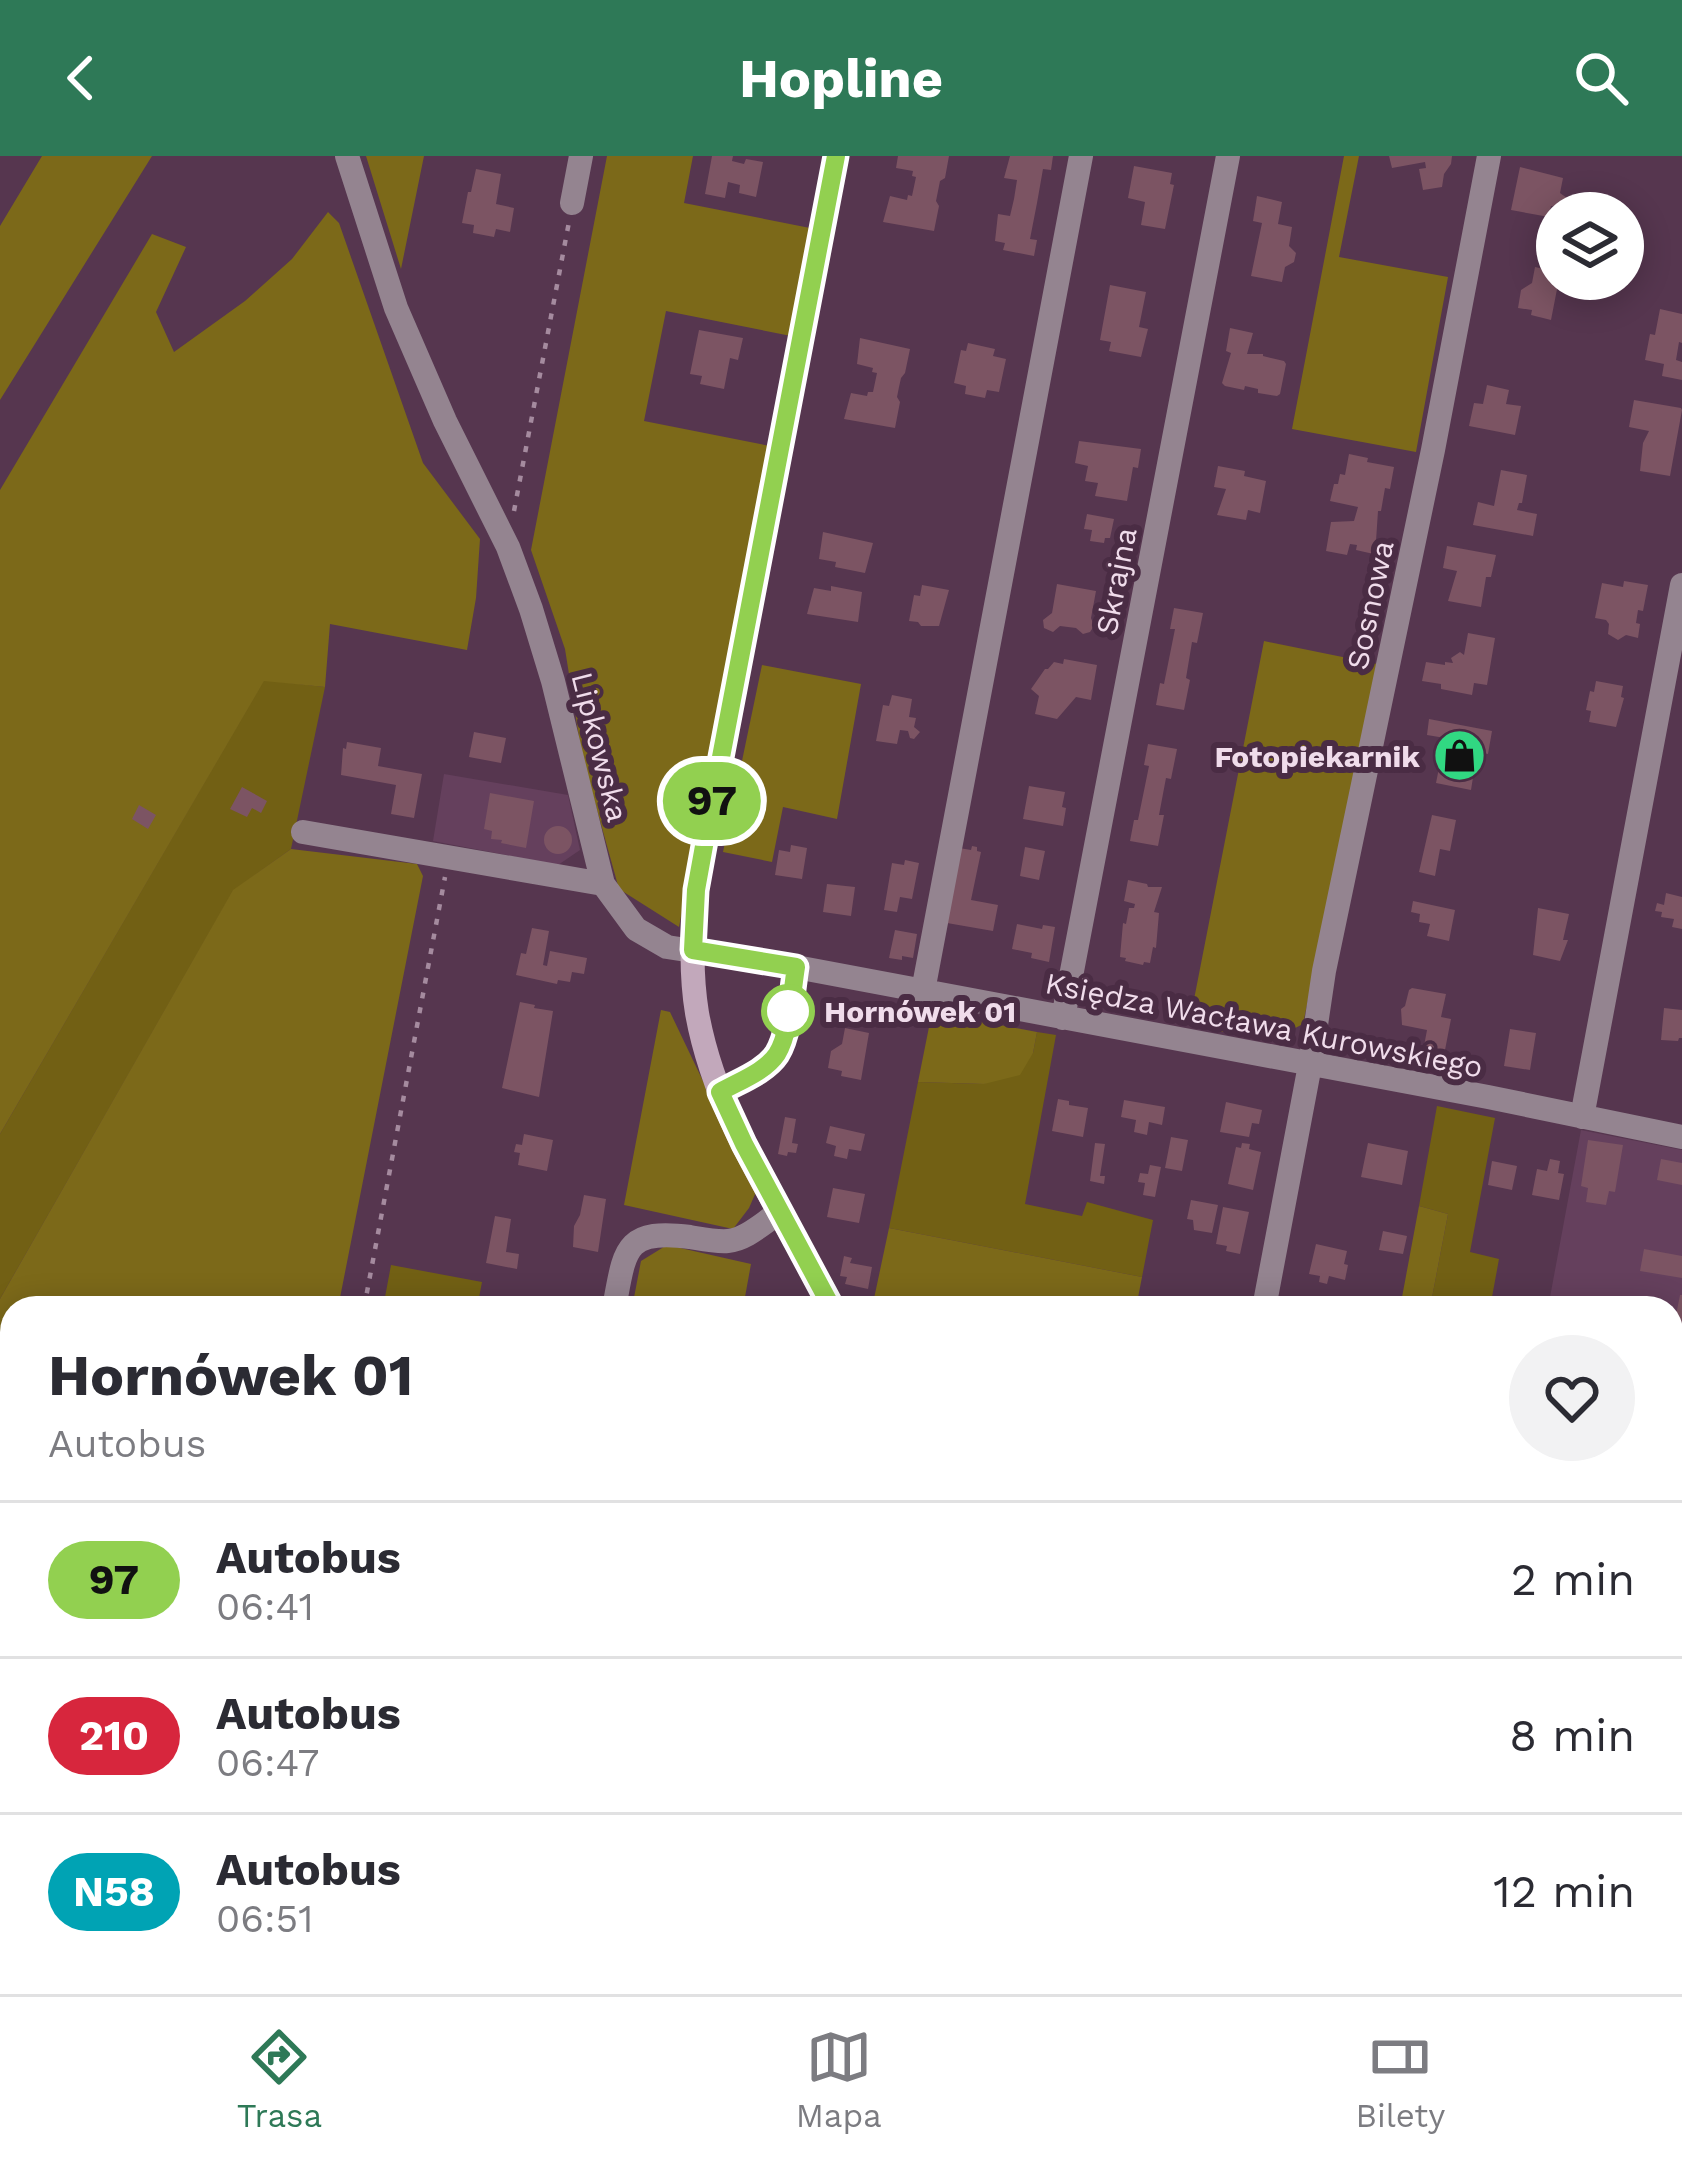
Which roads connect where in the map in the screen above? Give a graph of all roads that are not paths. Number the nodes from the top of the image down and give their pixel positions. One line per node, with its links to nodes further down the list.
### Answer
1 (347, 156): 10 (street, Lipkowska)
2 (581, 156): 7 (street)
3 (836, 156): 11 (street)
4 (1082, 156): 13 (street)
5 (1228, 156): 14 (street, Skrajna)
6 (1490, 156): 15 (street, Sosnowa)
7 (572, 203)
8 (1682, 585): 17 (street)
9 (303, 832): 10 (street)
10 (603, 884): 11 (street, Lipkowska)
11 (693, 950): 12 (street, Księdza Wacława Kurowskiego); 16 (street)
12 (796, 967): 13 (street, Księdza Wacława Kurowskiego); 16 (lane)
13 (922, 991): 14 (street, Księdza Wacława Kurowskiego)
14 (1063, 1018): 15 (street, Księdza Wacława Kurowskiego)
15 (1310, 1065): 17 (street, Księdza Wacława Kurowskiego); 22 (street, Sosnowa)
16 (720, 1092): 19 (street)
17 (1582, 1117): 18 (street, Księdza Wacława Kurowskiego)
18 (1682, 1137)
19 (779, 1213): 20 (street); 21 (street)
20 (616, 1296)
21 (823, 1296)
22 (1266, 1296)

